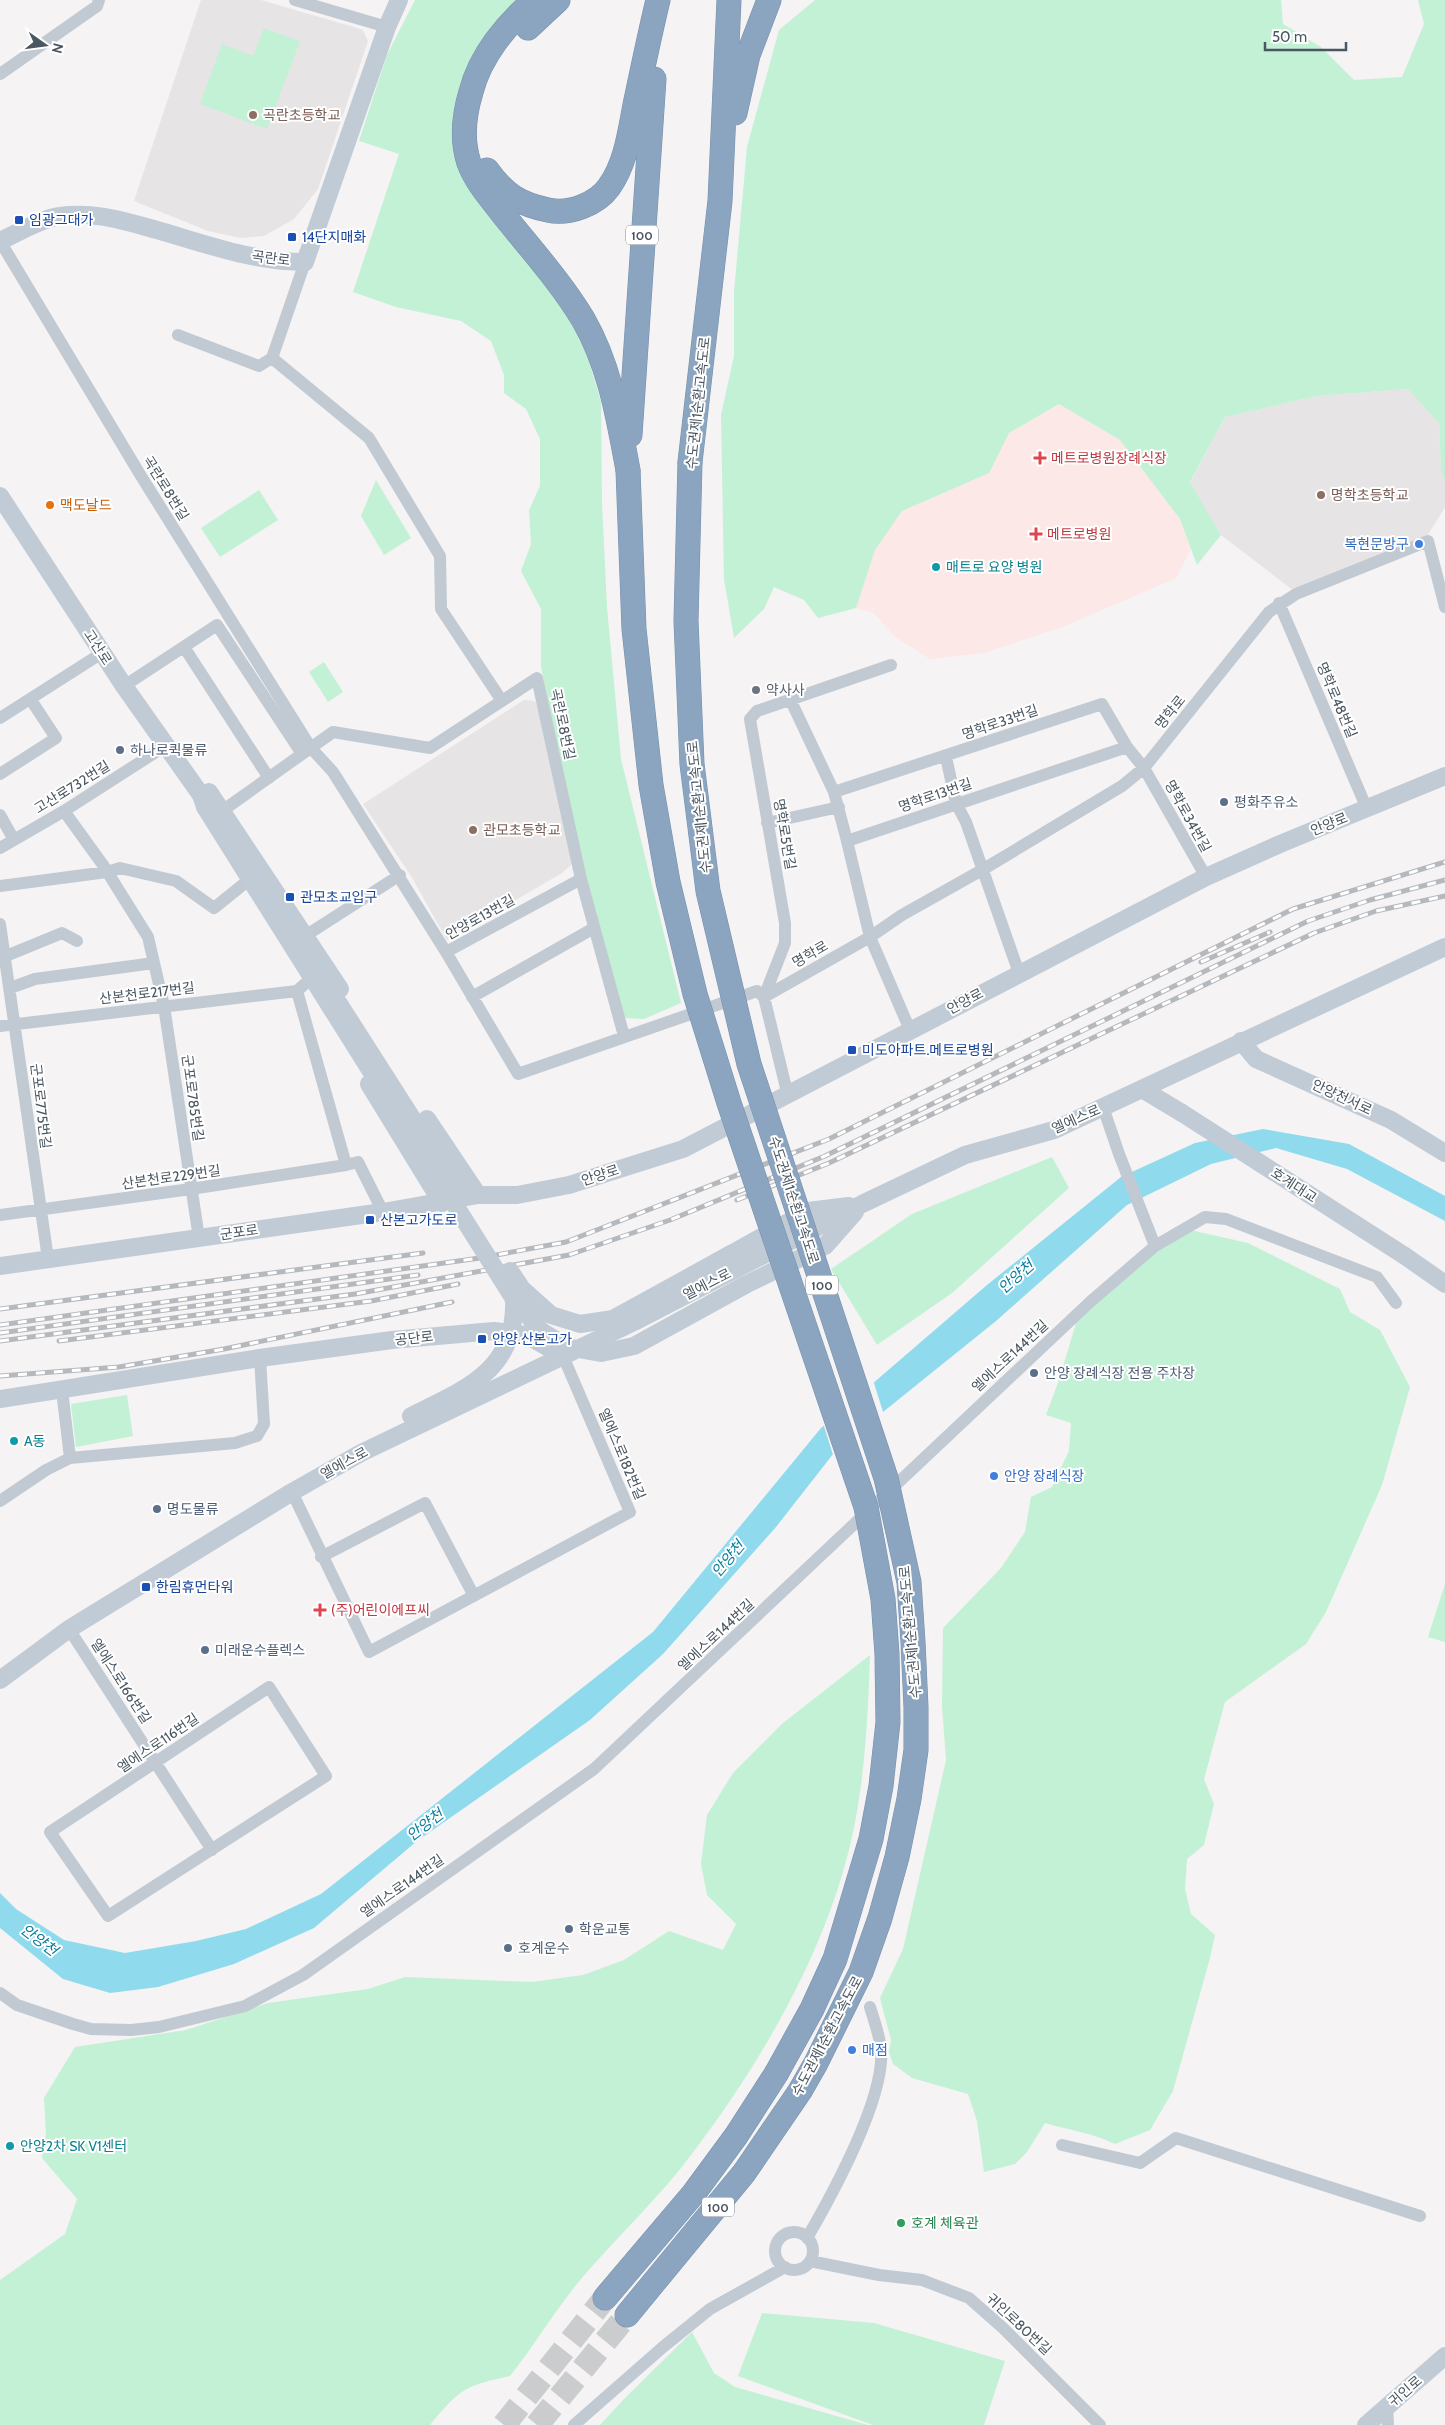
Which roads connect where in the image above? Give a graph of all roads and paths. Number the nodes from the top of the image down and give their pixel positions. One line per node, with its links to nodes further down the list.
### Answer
1 (99, 0): 10 (street)
2 (295, 0): 9 (street)
3 (399, 0): 9 (street, 곡란로)
4 (535, 0): 16 (highway)
5 (558, 0): 6 (highway)
6 (659, 0): 16 (highway, 수도권제1순환고속도로 / 100)
7 (729, 0): 11 (highway, 수도권제1순환고속도로 / 100)
8 (769, 0): 11 (highway)
9 (387, 27): 13 (street, 곡란로)
10 (0, 74)
11 (720, 201): 120 (highway, 수도권제1순환고속도로 / 100, bridge)
12 (0, 241): 13 (street, 곡란로); 31 (street, 곡란로8번길)
13 (305, 262): 15 (street)
14 (178, 335): 15 (street)
15 (272, 358): 26 (street)
16 (628, 470): 119 (highway, 수도권제1순환고속도로 / 100, bridge)
17 (0, 496): 21 (street, 고산로)
18 (1280, 603): 19 (street, 명학로); 33 (street, 명학로); 41 (street, 명학로48번길)
19 (1445, 607)
20 (184, 647): 23 (street); 31 (street); 36 (street)
21 (102, 653): 23 (street, 고산로); 25 (street)
22 (891, 665): 24 (street, 명학로5번길)
23 (124, 686): 27 (street, 고산로)
24 (790, 699): 37 (street); 45 (street, 명학로5번길)
25 (30, 700): 28 (street); 34 (street)
26 (502, 701): 31 (street, 곡란로8번길); 52 (street, 곡란로8번길)
27 (142, 714): 30 (street); 38 (street, 고산로); 43 (street)
28 (1, 716)
29 (1127, 747): 32 (street, 명학로33번길); 33 (street, 명학로33번길); 39 (street, 명학로13번길)
30 (159, 750): 42 (street, 고산로732번길); 54 (street)
31 (306, 751): 36 (street); 51 (street, 곡란로8번길)
32 (946, 756): 37 (street, 명학로33번길); 39 (street)
33 (1144, 768): 49 (street, 명학로); 53 (street, 명학로34번길)
34 (0, 774)
35 (1445, 776): 41 (street, 안양로)
36 (269, 778): 43 (street)
37 (834, 792): 40 (street)
38 (201, 795): 87 (street, bridge); 96 (street, bridge)
39 (956, 803): 47 (street, 명학로13번길); 49 (street)
40 (839, 807): 45 (street); 47 (street)
41 (1368, 809): 53 (street, 안양로)
42 (64, 811): 46 (street, 고산로732번길); 50 (street, 군포로785번길)
43 (222, 811): 58 (street)
44 (0, 815): 46 (street)
45 (768, 823): 72 (street, 명학로5번길)
46 (14, 840): 48 (street, 고산로732번길)
47 (847, 841): 59 (street)
48 (0, 848)
49 (982, 870): 59 (street, 명학로); 67 (street)
50 (108, 872): 54 (street); 55 (street); 66 (street, 군포로785번길)
51 (400, 876): 58 (street); 63 (street, 곡란로8번길)
52 (581, 878): 57 (street); 63 (street, 안양로13번길)
53 (1206, 878): 67 (street, 안양로)
54 (245, 883): 69 (street)
55 (0, 886)
56 (0, 924): 62 (street, 군포로775번길)
57 (594, 928): 71 (street); 77 (street)
58 (305, 936): 85 (street)
59 (870, 937): 72 (street, 명학로); 76 (street)
60 (77, 941): 62 (street)
61 (1445, 947): 64 (street, 엘에스로)
62 (3, 948): 68 (street, 군포로775번길)
63 (446, 952): 71 (street, 안양로13번길)
64 (1424, 955): 65 (street); 78 (street, 엘에스로)
65 (1445, 960)
66 (154, 963): 70 (street); 73 (street, 군포로785번길)
67 (1019, 972): 76 (street, 안양로)
68 (4, 974): 70 (street, 군포로775번길)
69 (302, 987): 73 (street, 산본천로217번길); 83 (street); 86 (street)
70 (10, 988): 74 (street, 군포로775번길)
71 (472, 997): 77 (street, 안양로13번길)
72 (764, 997): 77 (street, 안양로13번길); 80 (street)
73 (164, 1006): 74 (street, 산본천로217번길); 84 (street, 군포로785번길)
74 (15, 1024): 75 (street, 산본천로217번길); 88 (street, 군포로775번길)
75 (0, 1026)
76 (910, 1030): 80 (street, 안양로)
77 (624, 1036)
78 (1240, 1041): 79 (street, 엘에스로); 82 (street, 안양천서로)
79 (1142, 1089): 81 (street, 엘에스로); 95 (street, 호계대교, bridge)
80 (788, 1096): 85 (street, 안양로)
81 (1103, 1107): 87 (street, 엘에스로); 92 (street)
82 (1445, 1154)
83 (346, 1165): 84 (street, 산본천로229번길); 89 (street)
84 (191, 1190): 88 (street, 산본천로229번길); 91 (street, 군포로785번길)
85 (478, 1195): 86 (street, 군포로)
86 (442, 1203): 89 (street, 군포로)
87 (862, 1204): 96 (street, bridge); 98 (street, 엘에스로)
88 (40, 1210): 90 (street, 산본천로229번길); 93 (street, 군포로775번길)
89 (383, 1212): 91 (street, 군포로)
90 (0, 1215)
91 (199, 1238): 93 (street, 군포로)
92 (1153, 1241): 97 (street, 엘에스로144번길); 112 (street, 엘에스로144번길)
93 (48, 1259): 94 (street, 군포로)
94 (0, 1266)
95 (1445, 1284)
96 (514, 1298): 102 (street, bridge)
97 (1396, 1303)
98 (563, 1356): 99 (street, 공단로); 102 (street, 엘에스로); 107 (street, 엘에스로182번길)
99 (260, 1358): 100 (street, 공단로); 103 (street)
100 (62, 1390): 101 (street, 공단로); 103 (street)
101 (0, 1399)
102 (361, 1453): 104 (street, 엘에스로)
103 (70, 1458): 105 (street)
104 (292, 1492): 106 (street, 엘에스로182번길); 108 (street, 엘에스로)
105 (0, 1501)
106 (321, 1556): 107 (street); 107 (street, 엘에스로182번길)
107 (474, 1596)
108 (69, 1629): 109 (street, 엘에스로); 110 (street, 엘에스로166번길)
109 (0, 1680)
110 (157, 1762): 111 (street, 엘에스로166번길); 111 (street, 엘에스로116번길); 111 (street, 엘에스로116번길)
111 (212, 1850)
112 (0, 1992)
113 (870, 2007): 116 (street)
114 (1062, 2145): 115 (street)
115 (1420, 2216)
116 (807, 2238): 117 (street); 118 (street)
117 (810, 2261): 118 (street); 124 (street, 귀인로80번길)
118 (784, 2268): 123 (street)
119 (605, 2298)
120 (627, 2316)
121 (1445, 2356): 122 (street, 귀인로)
122 (1387, 2407): 125 (street, 귀인로); 126 (street)
123 (574, 2425)
124 (1100, 2425)
125 (1366, 2425)
126 (1388, 2425)

